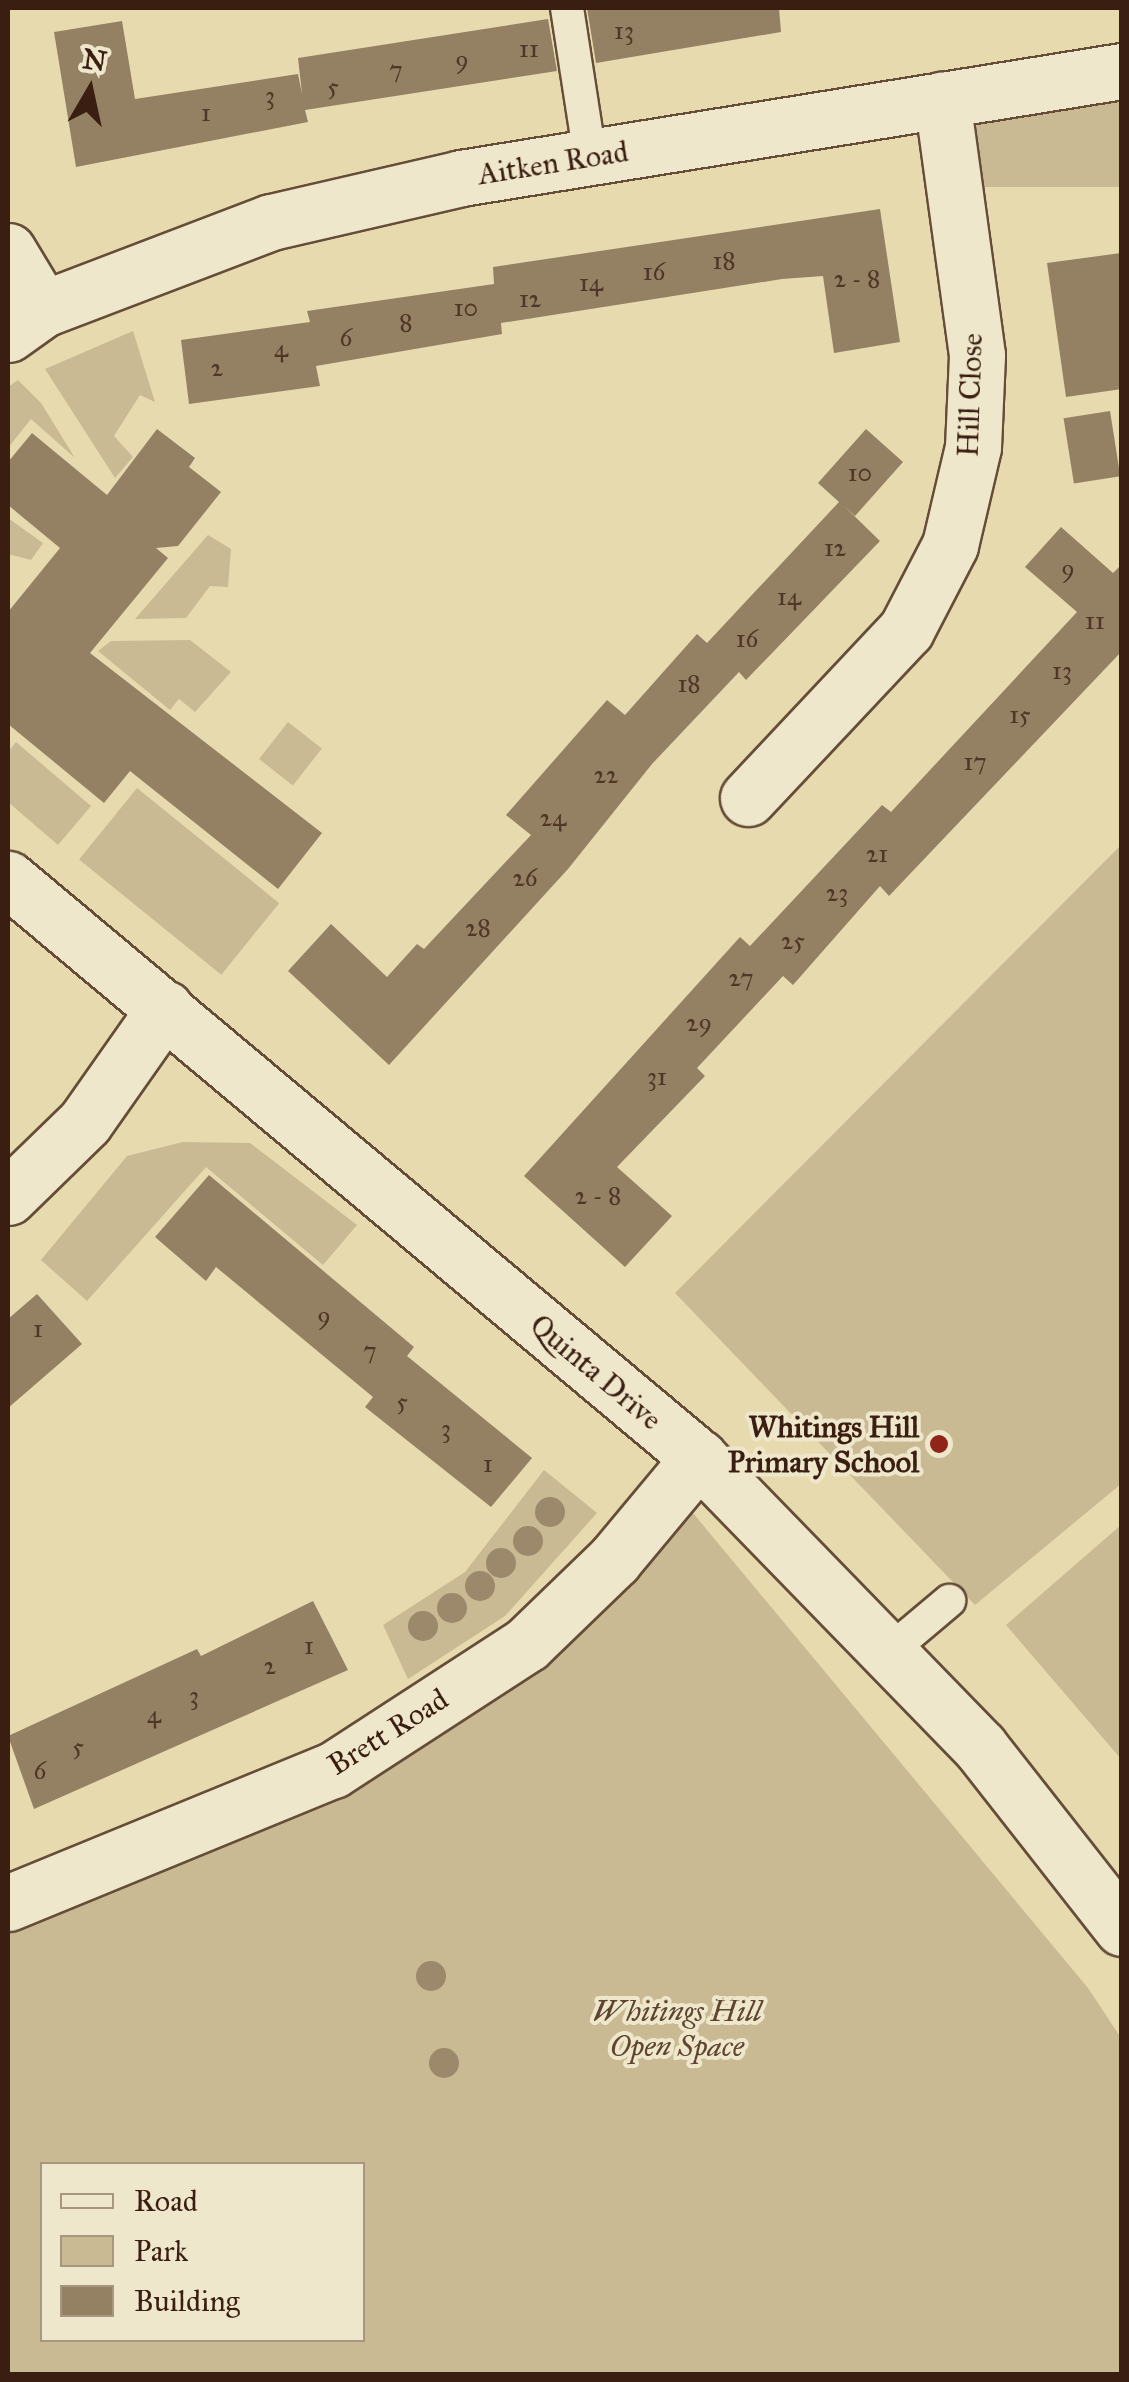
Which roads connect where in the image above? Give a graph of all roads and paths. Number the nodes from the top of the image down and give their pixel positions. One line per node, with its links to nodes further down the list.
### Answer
1 (567, 8): 4 (lane)
2 (1122, 71): 3 (street, Aitken Road)
3 (942, 100): 4 (street, Aitken Road); 7 (street, Hill Close)
4 (590, 157): 6 (street, Aitken Road)
5 (8, 251): 6 (street)
6 (25, 321)
7 (748, 798)
8 (8, 879): 9 (street, Quinta Drive)
9 (165, 1008): 10 (street); 11 (street, Quinta Drive)
10 (8, 1197)
11 (699, 1458): 13 (street, Quinta Drive); 14 (street, Brett Road)
12 (949, 1601): 13 (lane)
13 (892, 1649): 15 (street, Quinta Drive)
14 (8, 1903)
15 (1122, 1928)

